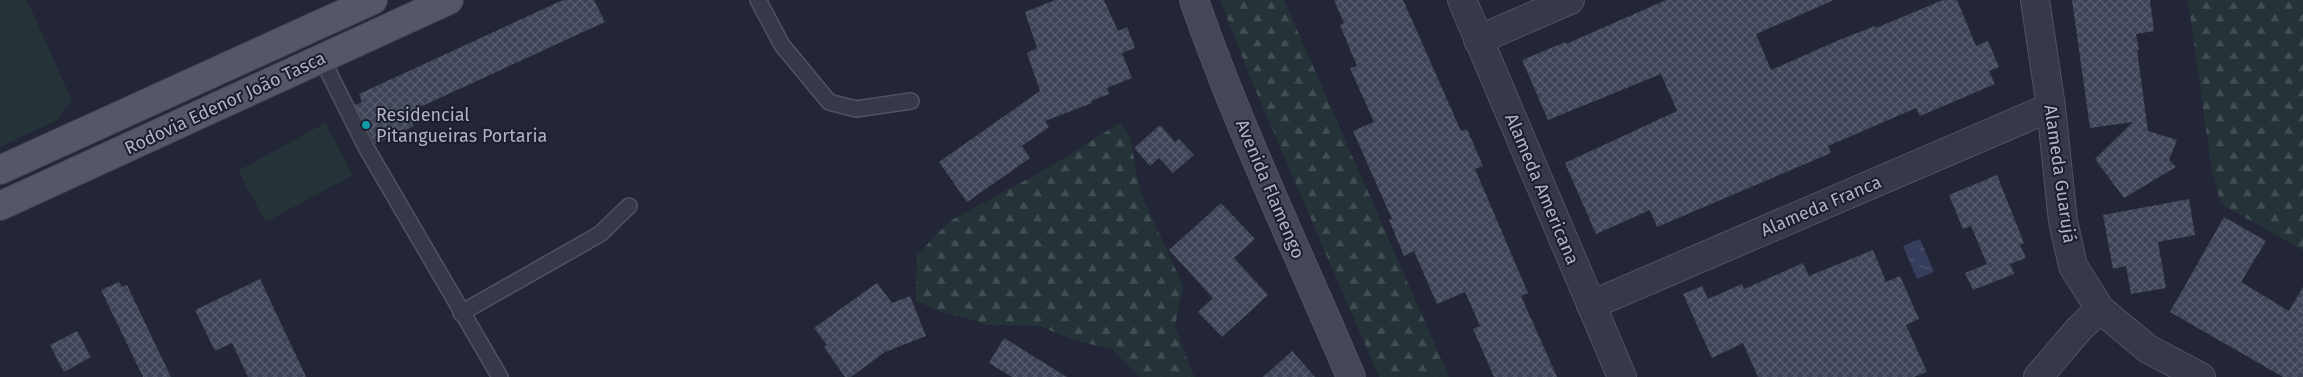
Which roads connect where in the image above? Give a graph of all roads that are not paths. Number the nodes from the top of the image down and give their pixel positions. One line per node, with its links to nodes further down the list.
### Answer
1 (373, 0): 12 (main road, Rodovia Edenor João Tasca)
2 (449, 0): 9 (main road, Rodovia Edenor João Tasca)
3 (758, 0): 10 (lane)
4 (1194, 0): 19 (street, Avenida Flamengo)
5 (1462, 0): 8 (street, Alameda Americana)
6 (1570, 0): 8 (street)
7 (2035, 0): 11 (street, Alameda Guarujá)
8 (1478, 40): 15 (street, Alameda Americana)
9 (322, 59): 13 (main road, Rodovia Edenor João Tasca); 17 (lane)
10 (911, 101)
11 (2051, 107): 15 (street, Alameda Franca); 16 (street, Alameda Guarujá)
12 (0, 170)
13 (0, 206)
14 (629, 206): 17 (lane)
15 (1591, 305): 20 (street, Alameda Americana)
16 (2100, 309): 21 (street); 22 (street, Alameda Guarujá)
17 (461, 313): 18 (lane)
18 (500, 377)
19 (1351, 377)
20 (1622, 377)
21 (2038, 377)
22 (2201, 377)

